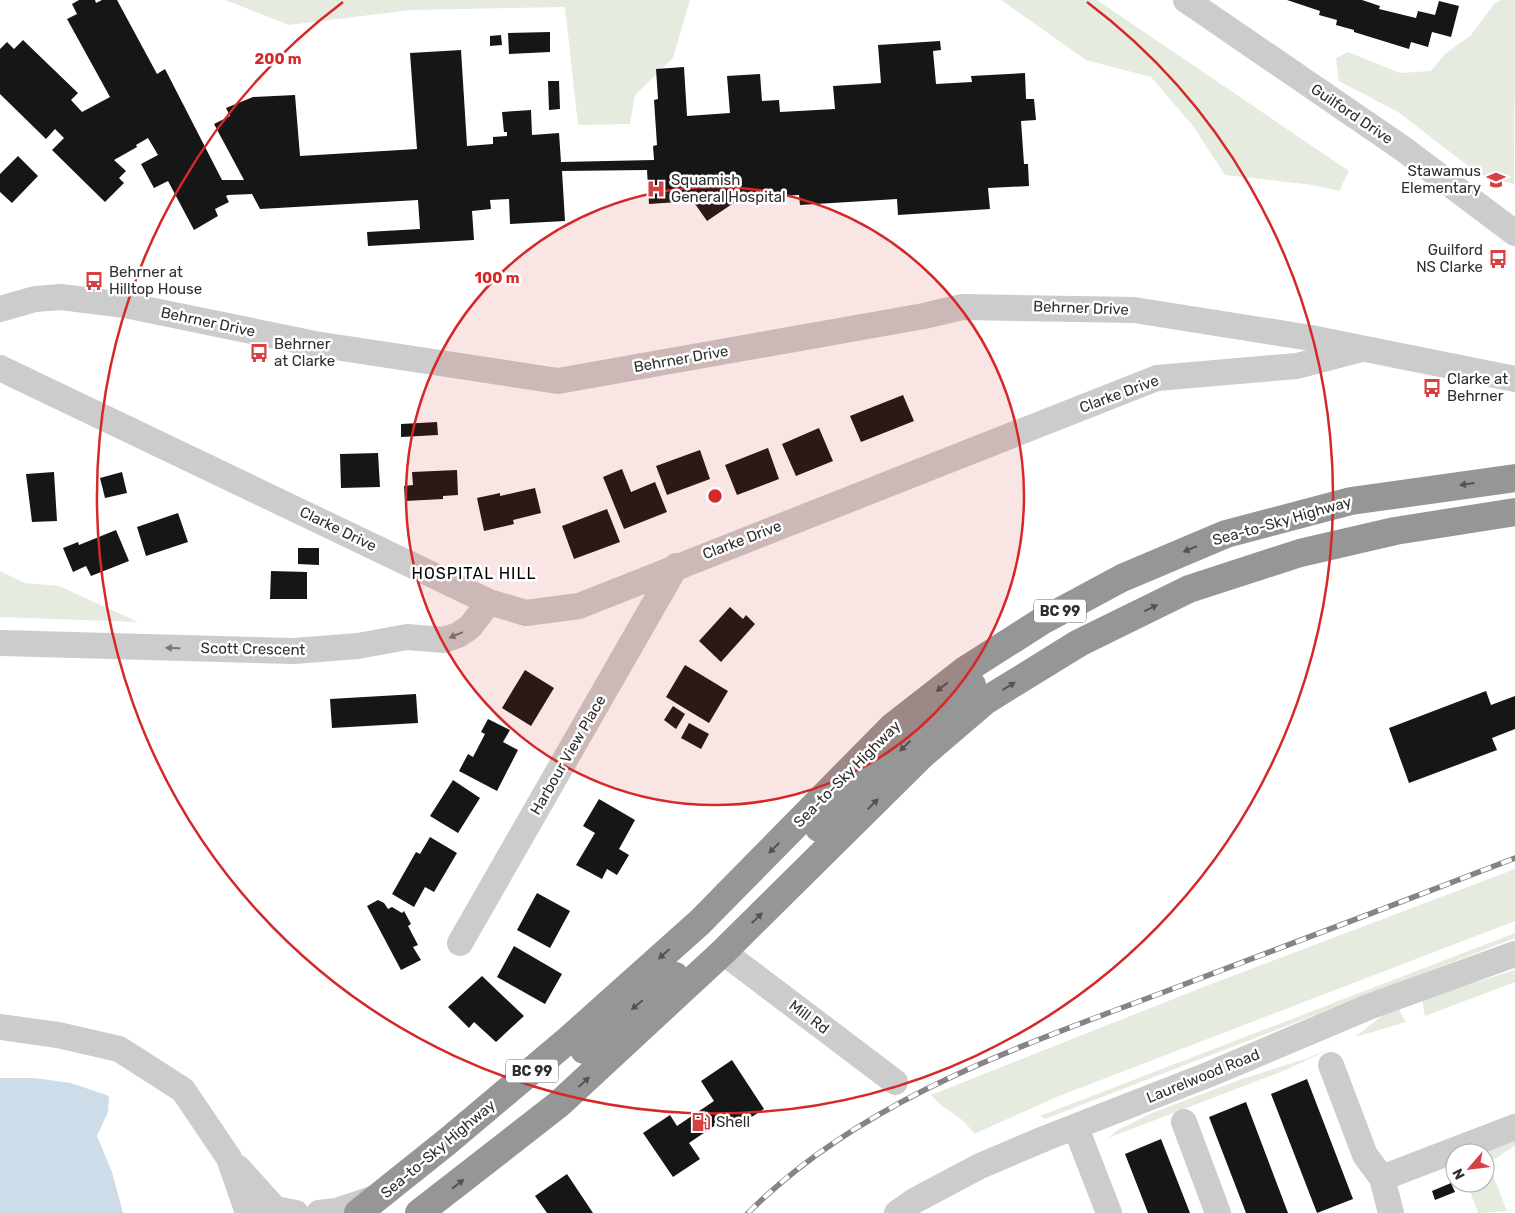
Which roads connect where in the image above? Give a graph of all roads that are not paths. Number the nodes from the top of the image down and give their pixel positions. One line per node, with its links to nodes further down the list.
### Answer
1 (1186, 0): 2 (street, Guilford Drive)
2 (1515, 232)
3 (0, 308): 4 (street, Behrner Drive)
4 (1364, 348): 6 (street, Clarke Drive); 9 (street, Clarke Drive)
5 (0, 368): 10 (street, Clarke Drive)
6 (1515, 379)
7 (1515, 478): 11 (highway, Sea-to-Sky Highway / BC 99, one-way to 11)
8 (1515, 512): 14 (highway, BC 99, one-way to 8)
9 (676, 566): 10 (street, Clarke Drive); 13 (street, Harbour View Place)
10 (489, 602): 12 (street, Scott Crescent, one-way to 12)
11 (1015, 638): 14 (highway, one-way to 14); 24 (highway, Sea-to-Sky Highway / BC 99, one-way to 24)
12 (0, 643)
13 (460, 943)
14 (723, 952): 18 (street, Mill Rd); 24 (highway, one-way to 24); 28 (highway, BC 99, one-way to 14)
15 (1515, 954): 21 (street, Laurelwood Road)
16 (0, 1027): 22 (street)
17 (1331, 1065): 23 (street)
18 (895, 1082)
19 (1184, 1122): 31 (street)
20 (1515, 1127): 23 (street)
21 (1076, 1128): 29 (street, Laurelwood Road); 30 (street)
22 (229, 1158): 25 (street); 26 (street)
23 (1382, 1178): 32 (street)
24 (369, 1205): 27 (street)
25 (248, 1213)
26 (296, 1213)
27 (319, 1213)
28 (418, 1213)
29 (897, 1213)
30 (1109, 1213)
31 (1218, 1213)
32 (1391, 1213)

